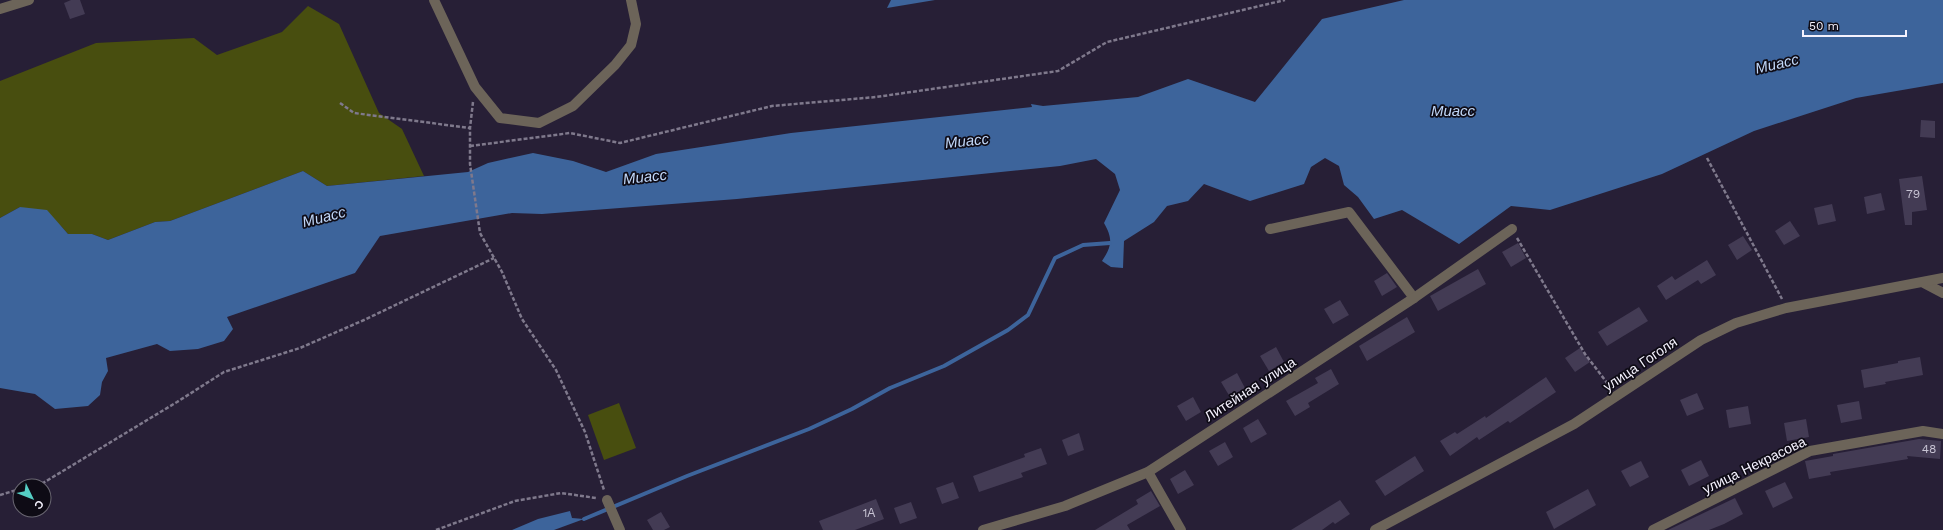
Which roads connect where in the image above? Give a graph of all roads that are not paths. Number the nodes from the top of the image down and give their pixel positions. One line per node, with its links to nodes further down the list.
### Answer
1 (29, 0): 4 (street)
2 (434, 0): 3 (street)
3 (631, 0)
4 (0, 9)
5 (1270, 229): 10 (street)
6 (1512, 229): 10 (street, Литейная улица)
7 (1943, 278): 8 (street, улица Гоголя)
8 (1924, 283): 9 (street); 17 (street, улица Гоголя)
9 (1943, 293)
10 (1414, 298): 12 (street, Литейная улица)
11 (1943, 434): 18 (street, улица Некрасова)
12 (1148, 472): 15 (street, Литейная улица); 16 (street)
13 (607, 500): 14 (street)
14 (620, 530)
15 (983, 530)
16 (1181, 530)
17 (1375, 530)
18 (1653, 530)

